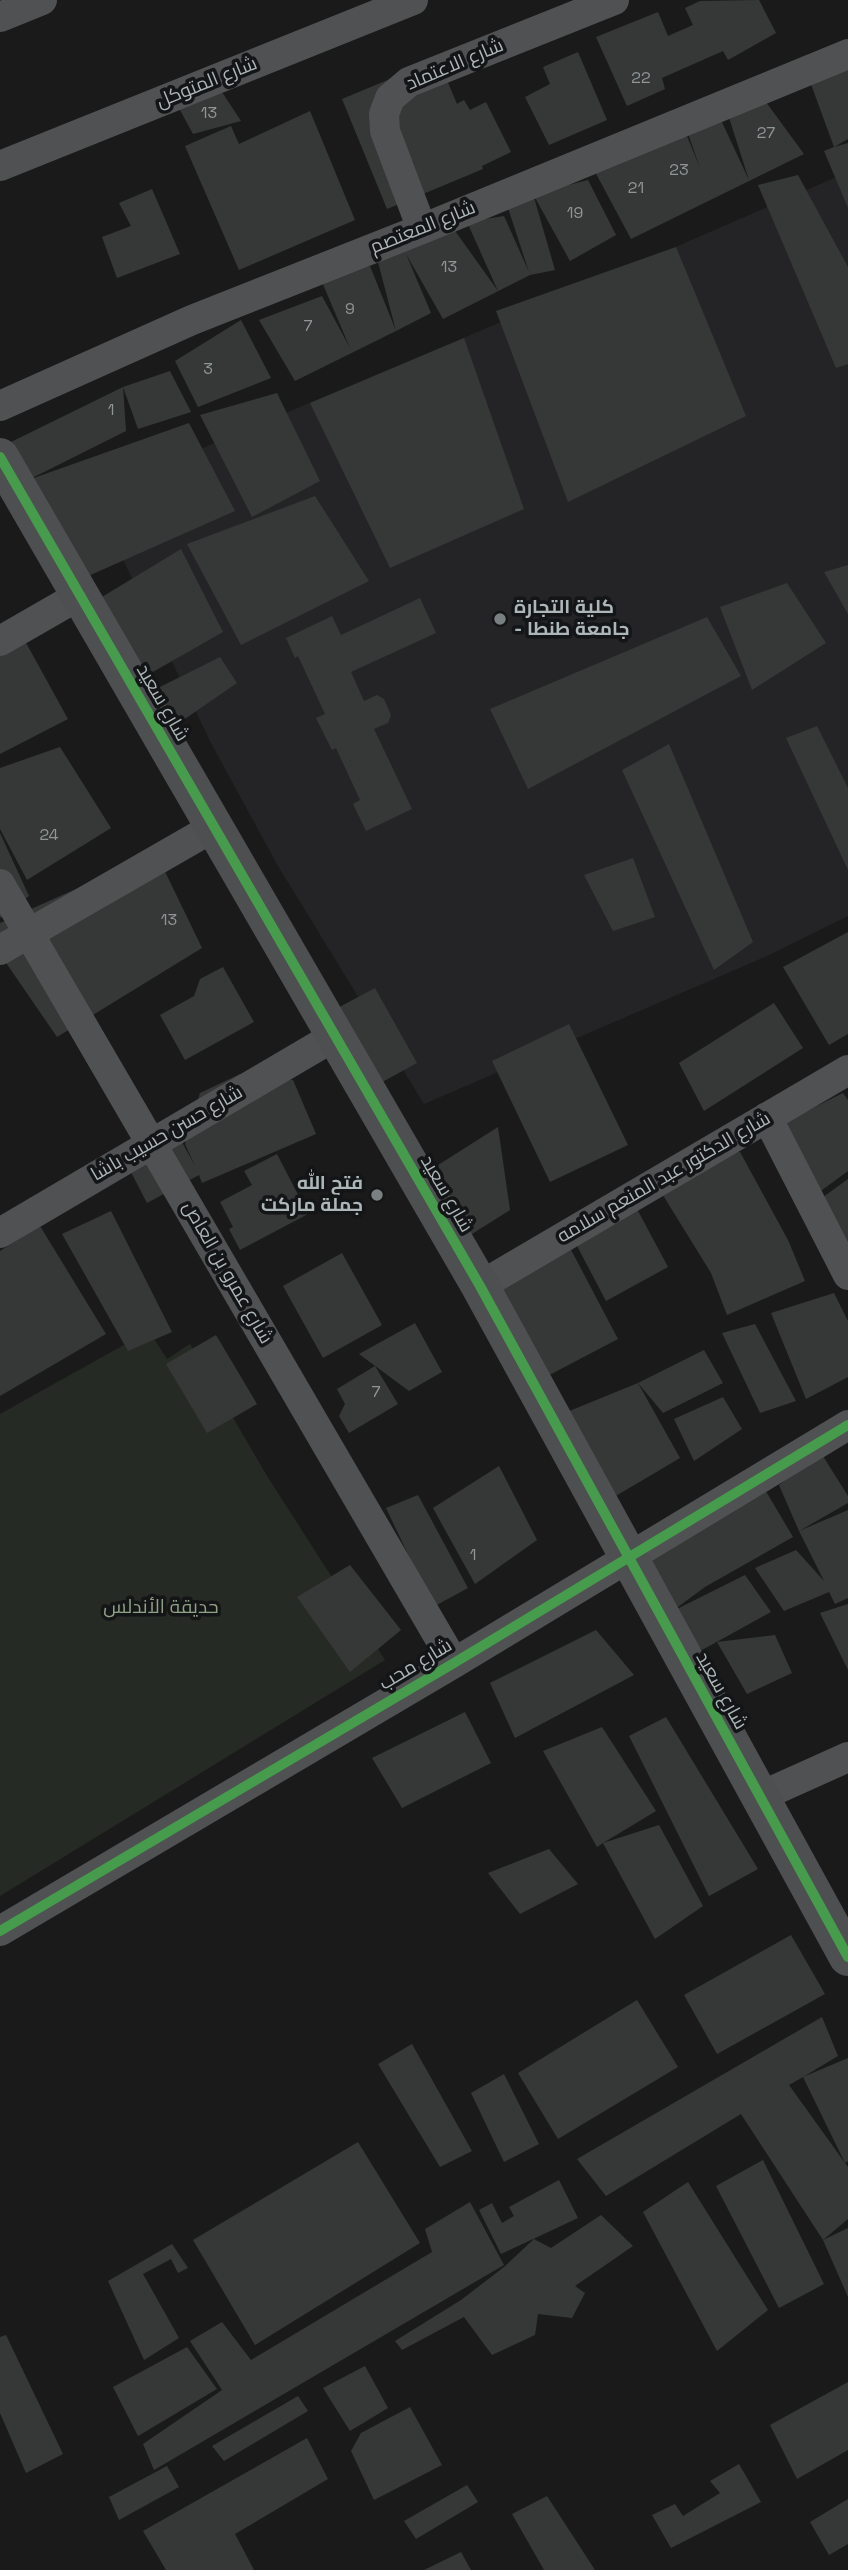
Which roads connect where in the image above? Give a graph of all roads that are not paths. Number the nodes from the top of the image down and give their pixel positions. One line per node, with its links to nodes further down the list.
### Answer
1 (42, 0): 4 (street)
2 (413, 0): 6 (street, شارع المتوكل)
3 (614, 0): 7 (street, شارع الاعتماد)
4 (0, 17)
5 (848, 54): 7 (street, شارع المعتصم)
6 (0, 166)
7 (422, 229): 8 (street, شارع المعتصم)
8 (0, 407)
9 (0, 457): 10 (street, شارع سعيد)
10 (80, 595): 11 (street); 12 (street, شارع سعيد)
11 (0, 641)
12 (214, 827): 14 (street); 16 (street, شارع سعيد)
13 (0, 884): 14 (street, شارع عمرو بن العاص)
14 (29, 933): 15 (street); 19 (street, شارع عمرو بن العاص)
15 (0, 950)
16 (335, 1036): 19 (street, شارع حسن حسيب باشا); 22 (street, شارع سعيد)
17 (848, 1070): 18 (street, شارع الدكتور عبد المنعم سلامه)
18 (766, 1117): 21 (street); 22 (street, شارع الدكتور عبد المنعم سلامه)
19 (152, 1143): 20 (street, شارع حسن حسيب باشا); 25 (street, شارع عمرو بن العاص)
20 (0, 1233)
21 (848, 1275)
22 (480, 1286): 24 (street, شارع سعيد)
23 (848, 1425): 24 (street, شارع محب)
24 (628, 1557): 25 (street, شارع محب); 27 (street, شارع سعيد)
25 (454, 1663): 28 (street, شارع محب)
26 (848, 1758): 27 (street)
27 (759, 1797): 29 (street, شارع سعيد)
28 (0, 1931)
29 (848, 1957)

